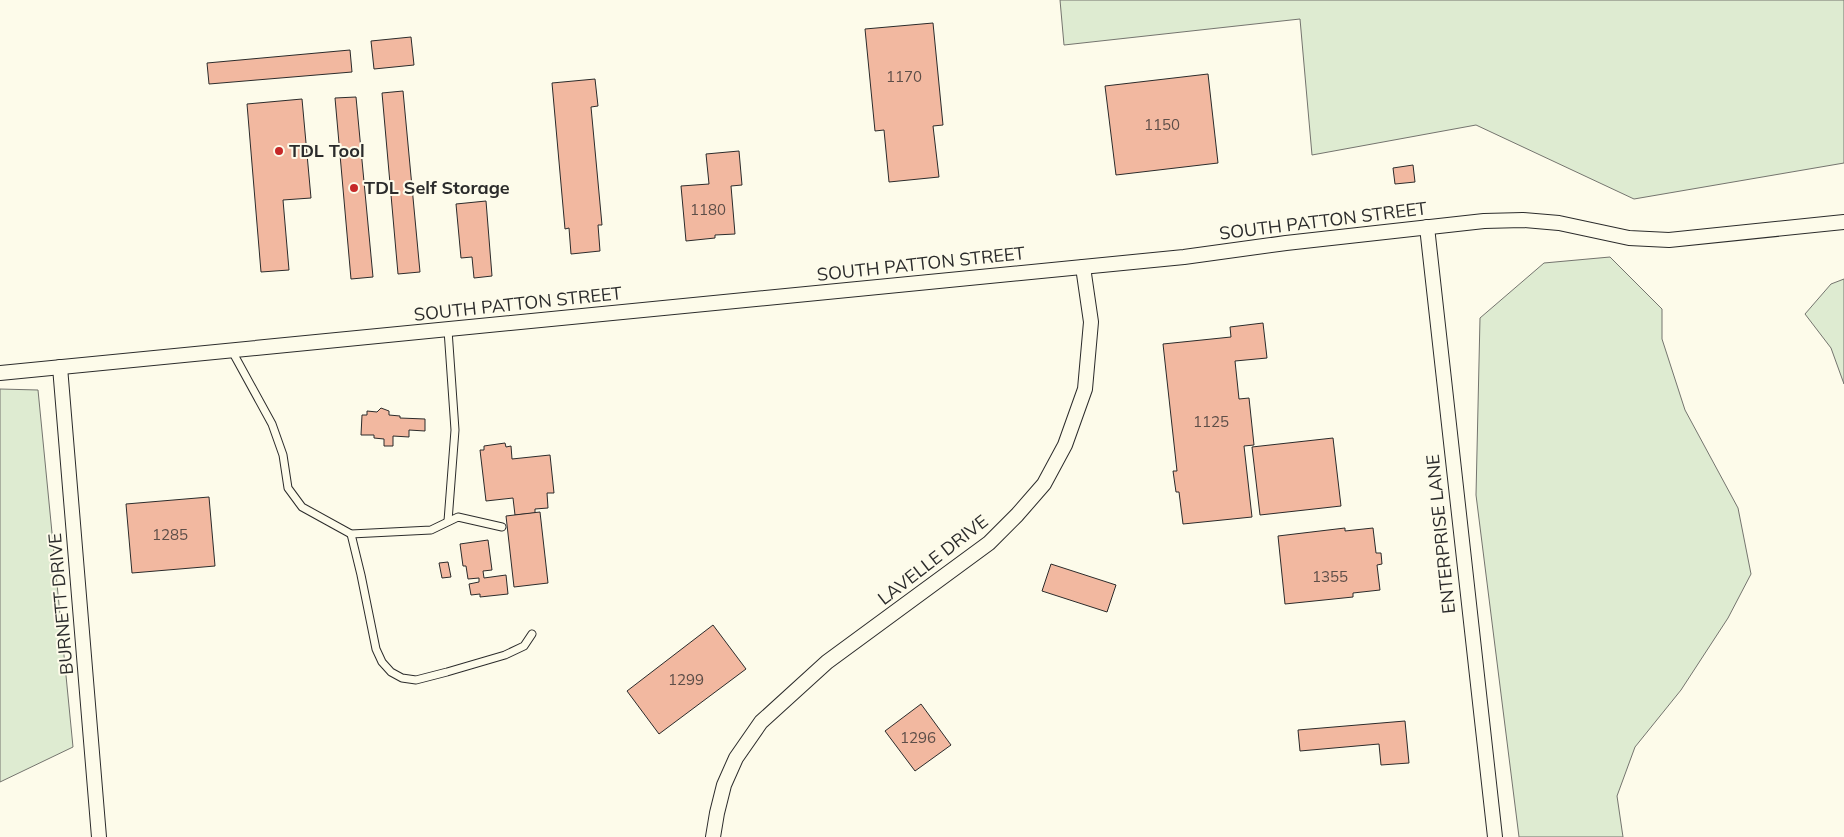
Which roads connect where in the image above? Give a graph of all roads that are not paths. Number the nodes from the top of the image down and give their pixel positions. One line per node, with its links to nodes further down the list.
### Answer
1 (1844, 222): 2 (street, SOUTH PATTON STREET)
2 (1427, 227): 3 (street, SOUTH PATTON STREET); 14 (street, ENTERPRISE LANE)
3 (1083, 267): 4 (street, SOUTH PATTON STREET); 13 (street, LAVELLE DRIVE)
4 (448, 330): 5 (street, SOUTH PATTON STREET); 8 (lane)
5 (232, 351): 6 (street, SOUTH PATTON STREET); 10 (lane)
6 (60, 367): 7 (street, SOUTH PATTON STREET); 12 (street, BURNETT DRIVE)
7 (0, 373)
8 (448, 521): 9 (lane); 10 (lane)
9 (502, 527)
10 (351, 534): 11 (lane)
11 (532, 634)
12 (99, 837)
13 (713, 837)
14 (1494, 837)

